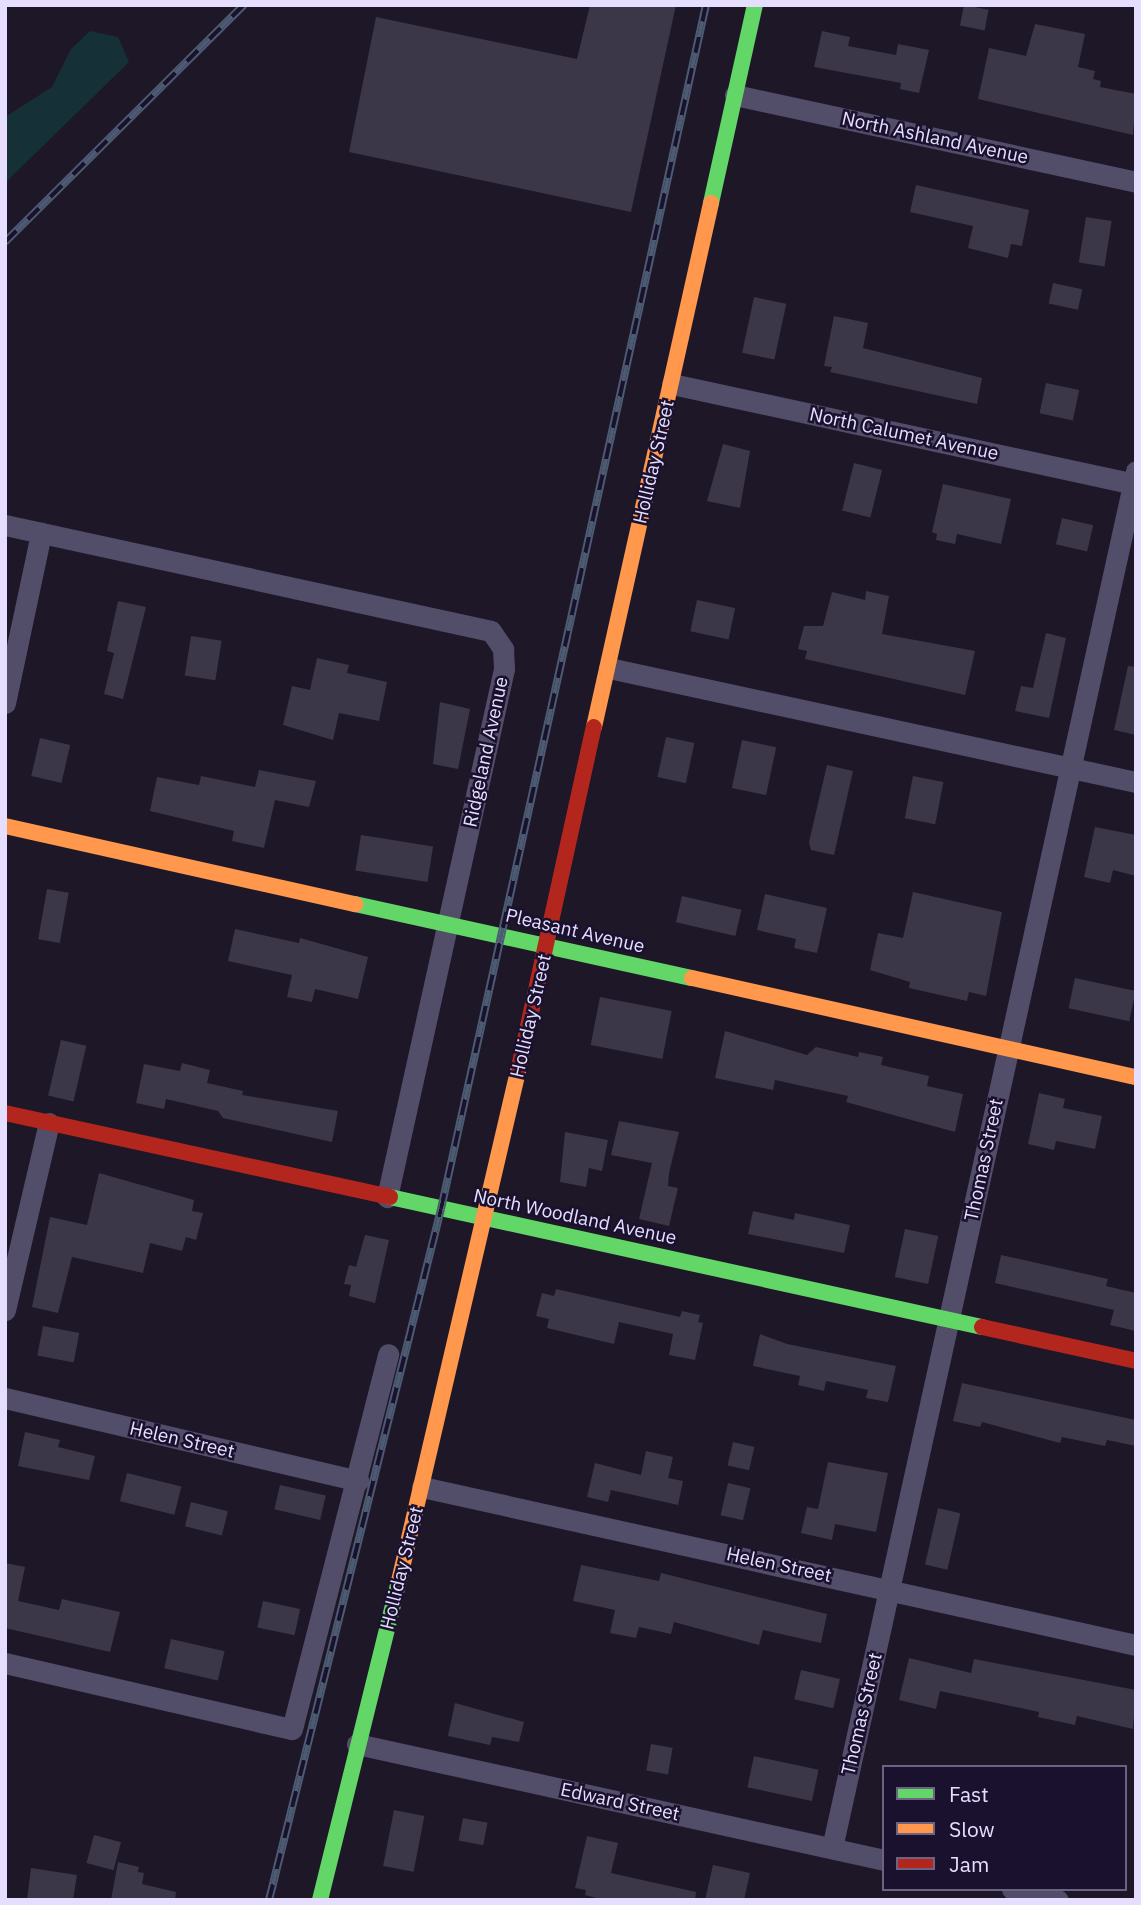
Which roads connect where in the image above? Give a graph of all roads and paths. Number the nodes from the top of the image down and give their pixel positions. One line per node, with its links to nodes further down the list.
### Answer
1 (755, 5): 2 (street, Holliday Street)
2 (735, 95): 3 (street, North Ashland Avenue); 4 (street, Holliday Street)
3 (1136, 181)
4 (672, 384): 5 (street, North Calumet Avenue); 8 (street, Holliday Street)
5 (1135, 480): 10 (street, Thomas Street)
6 (5, 525): 7 (street, Ridgeland Avenue)
7 (41, 533): 9 (street); 13 (street, Ridgeland Avenue)
8 (609, 668): 10 (street); 14 (street, Holliday Street)
9 (5, 703)
10 (1070, 768): 11 (street); 15 (street, Thomas Street)
11 (1136, 782)
12 (5, 826): 13 (street, Pleasant Avenue)
13 (449, 923): 14 (street, Pleasant Avenue); 19 (street, Ridgeland Avenue)
14 (547, 947): 15 (street, Pleasant Avenue); 20 (street, Holliday Street)
15 (1008, 1050): 16 (street, Pleasant Avenue); 22 (street, Thomas Street)
16 (1136, 1077)
17 (5, 1113): 18 (street, North Woodland Avenue)
18 (49, 1123): 19 (street, North Woodland Avenue); 21 (street)
19 (387, 1197): 20 (street, North Woodland Avenue)
20 (486, 1219): 22 (street, North Woodland Avenue); 27 (street, Holliday Street)
21 (5, 1310)
22 (949, 1320): 24 (street, North Woodland Avenue); 28 (street, Thomas Street)
23 (388, 1354): 26 (street)
24 (1136, 1361)
25 (5, 1398): 26 (street, Helen Street)
26 (358, 1481): 30 (street)
27 (422, 1487): 28 (street, Helen Street); 31 (street, Holliday Street)
28 (891, 1589): 29 (street, Helen Street); 32 (street, Thomas Street)
29 (1136, 1645)
30 (5, 1662)
31 (357, 1744): 32 (street, Edward Street); 35 (street, Holliday Street)
32 (832, 1848): 33 (street, Edward Street)
33 (882, 1860)
34 (1020, 1891): 36 (street)
35 (320, 1900)
36 (1058, 1900)

